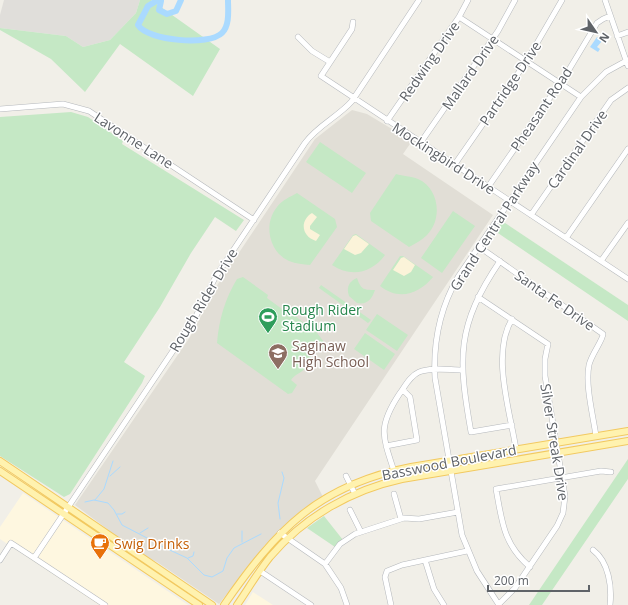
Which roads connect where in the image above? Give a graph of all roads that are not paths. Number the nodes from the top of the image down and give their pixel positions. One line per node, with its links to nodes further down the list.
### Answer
1 (419, 0): 19 (street, Rough Rider Drive)
2 (468, 0): 6 (street, Redwing Drive)
3 (515, 0): 12 (street, Mallard Drive)
4 (562, 0): 14 (street, Partridge Drive)
5 (605, 0): 7 (street)
6 (459, 16): 12 (street); 21 (street, Redwing Drive)
7 (610, 16): 10 (street); 16 (street, Pheasant Road)
8 (353, 22): 13 (street)
9 (628, 32): 10 (street)
10 (617, 36): 15 (street)
11 (298, 37): 13 (street)
12 (493, 39): 14 (street); 22 (street, Mallard Drive)
13 (330, 62): 19 (street, Mockingbird Drive)
14 (526, 62): 16 (street); 24 (street, Partridge Drive)
15 (627, 62): 18 (street, Grand Central Parkway)
16 (560, 83): 18 (street); 25 (street, Pheasant Road)
17 (628, 88): 27 (street, Cardinal Drive)
18 (581, 97): 26 (street, Grand Central Parkway)
19 (354, 98): 21 (street, Mockingbird Drive); 28 (street, Rough Rider Drive)
20 (0, 109): 28 (street, Lavonne Lane)
21 (387, 120): 22 (street, Mockingbird Drive)
22 (421, 142): 24 (street, Mockingbird Drive)
23 (628, 148): 30 (street)
24 (455, 164): 25 (street, Mockingbird Drive)
25 (488, 187): 26 (street, Mockingbird Drive)
26 (510, 200): 27 (street, Mockingbird Drive); 31 (street, Grand Central Parkway)
27 (532, 215): 30 (street, Mockingbird Drive)
28 (254, 220): 59 (street, Rough Rider Drive)
29 (628, 223): 33 (street)
30 (566, 238): 33 (street, Mockingbird Drive)
31 (478, 246): 32 (street, Santa Fe Drive); 37 (street, Grand Central Parkway)
32 (500, 261): 35 (street); 42 (street, Santa Fe Drive)
33 (601, 261): 34 (street, Mockingbird Drive)
34 (628, 279)
35 (478, 297): 36 (street, Silver Streak Drive); 38 (street)
36 (512, 319): 40 (street); 44 (street, Silver Streak Drive)
37 (434, 370): 38 (street); 39 (street); 49 (street, Grand Central Parkway)
38 (462, 370): 40 (street)
39 (403, 390): 45 (street); 45 (street)
40 (512, 425): 46 (street)
41 (628, 431): 42 (main road, Basswood Boulevard)
42 (596, 436): 44 (main road, Basswood Boulevard)
43 (628, 440): 47 (main road, Basswood Boulevard)
44 (556, 442): 46 (main road, Basswood Boulevard); 47 (street, Silver Streak Drive)
45 (386, 446): 52 (street)
46 (516, 449): 49 (main road, Basswood Boulevard)
47 (558, 453): 50 (main road, Basswood Boulevard); 55 (street, Silver Streak Drive)
48 (0, 461): 59 (main road)
49 (448, 461): 50 (street, Grand Central Parkway); 52 (main road, Basswood Boulevard)
50 (450, 470): 57 (main road, Basswood Boulevard); 61 (street, Grand Central Parkway)
51 (0, 471): 62 (main road)
52 (394, 471): 56 (main road, Basswood Boulevard)
53 (611, 472): 55 (street)
54 (346, 476): 56 (street)
55 (562, 478): 75 (street, Silver Streak Drive); 75 (street)
56 (351, 486): 57 (street); 65 (main road, Basswood Boulevard)
57 (355, 494): 66 (main road, Basswood Boulevard)
58 (394, 494): 63 (street)
59 (68, 508): 62 (street, Rough Rider Drive); 72 (main road)
60 (350, 510): 64 (street)
61 (458, 512): 63 (street); 69 (street, Grand Central Parkway)
62 (64, 514): 67 (main road); 70 (street, Rough Rider Drive)
63 (401, 519): 64 (street)
64 (361, 532): 74 (street)
65 (280, 533): 66 (street); 80 (main road, Basswood Boulevard)
66 (288, 539): 74 (street); 76 (main road, Basswood Boulevard)
67 (104, 541): 72 (main road); 78 (main road)
68 (593, 550): 87 (street)
69 (467, 551): 73 (street); 86 (street, Grand Central Parkway)
70 (34, 558): 71 (street); 77 (street)
71 (0, 560)
72 (146, 560): 79 (main road)
73 (425, 560): 84 (street); 85 (street)
74 (325, 564): 83 (street)
75 (530, 567): 86 (street, Silver Streak Drive)
76 (260, 571): 81 (main road, Basswood Boulevard); 82 (street)
77 (105, 605)
78 (199, 605)
79 (212, 605)
80 (224, 605)
81 (237, 605)
82 (311, 605)
83 (347, 605)
84 (391, 605)
85 (444, 605)
86 (499, 605)
87 (610, 605)

